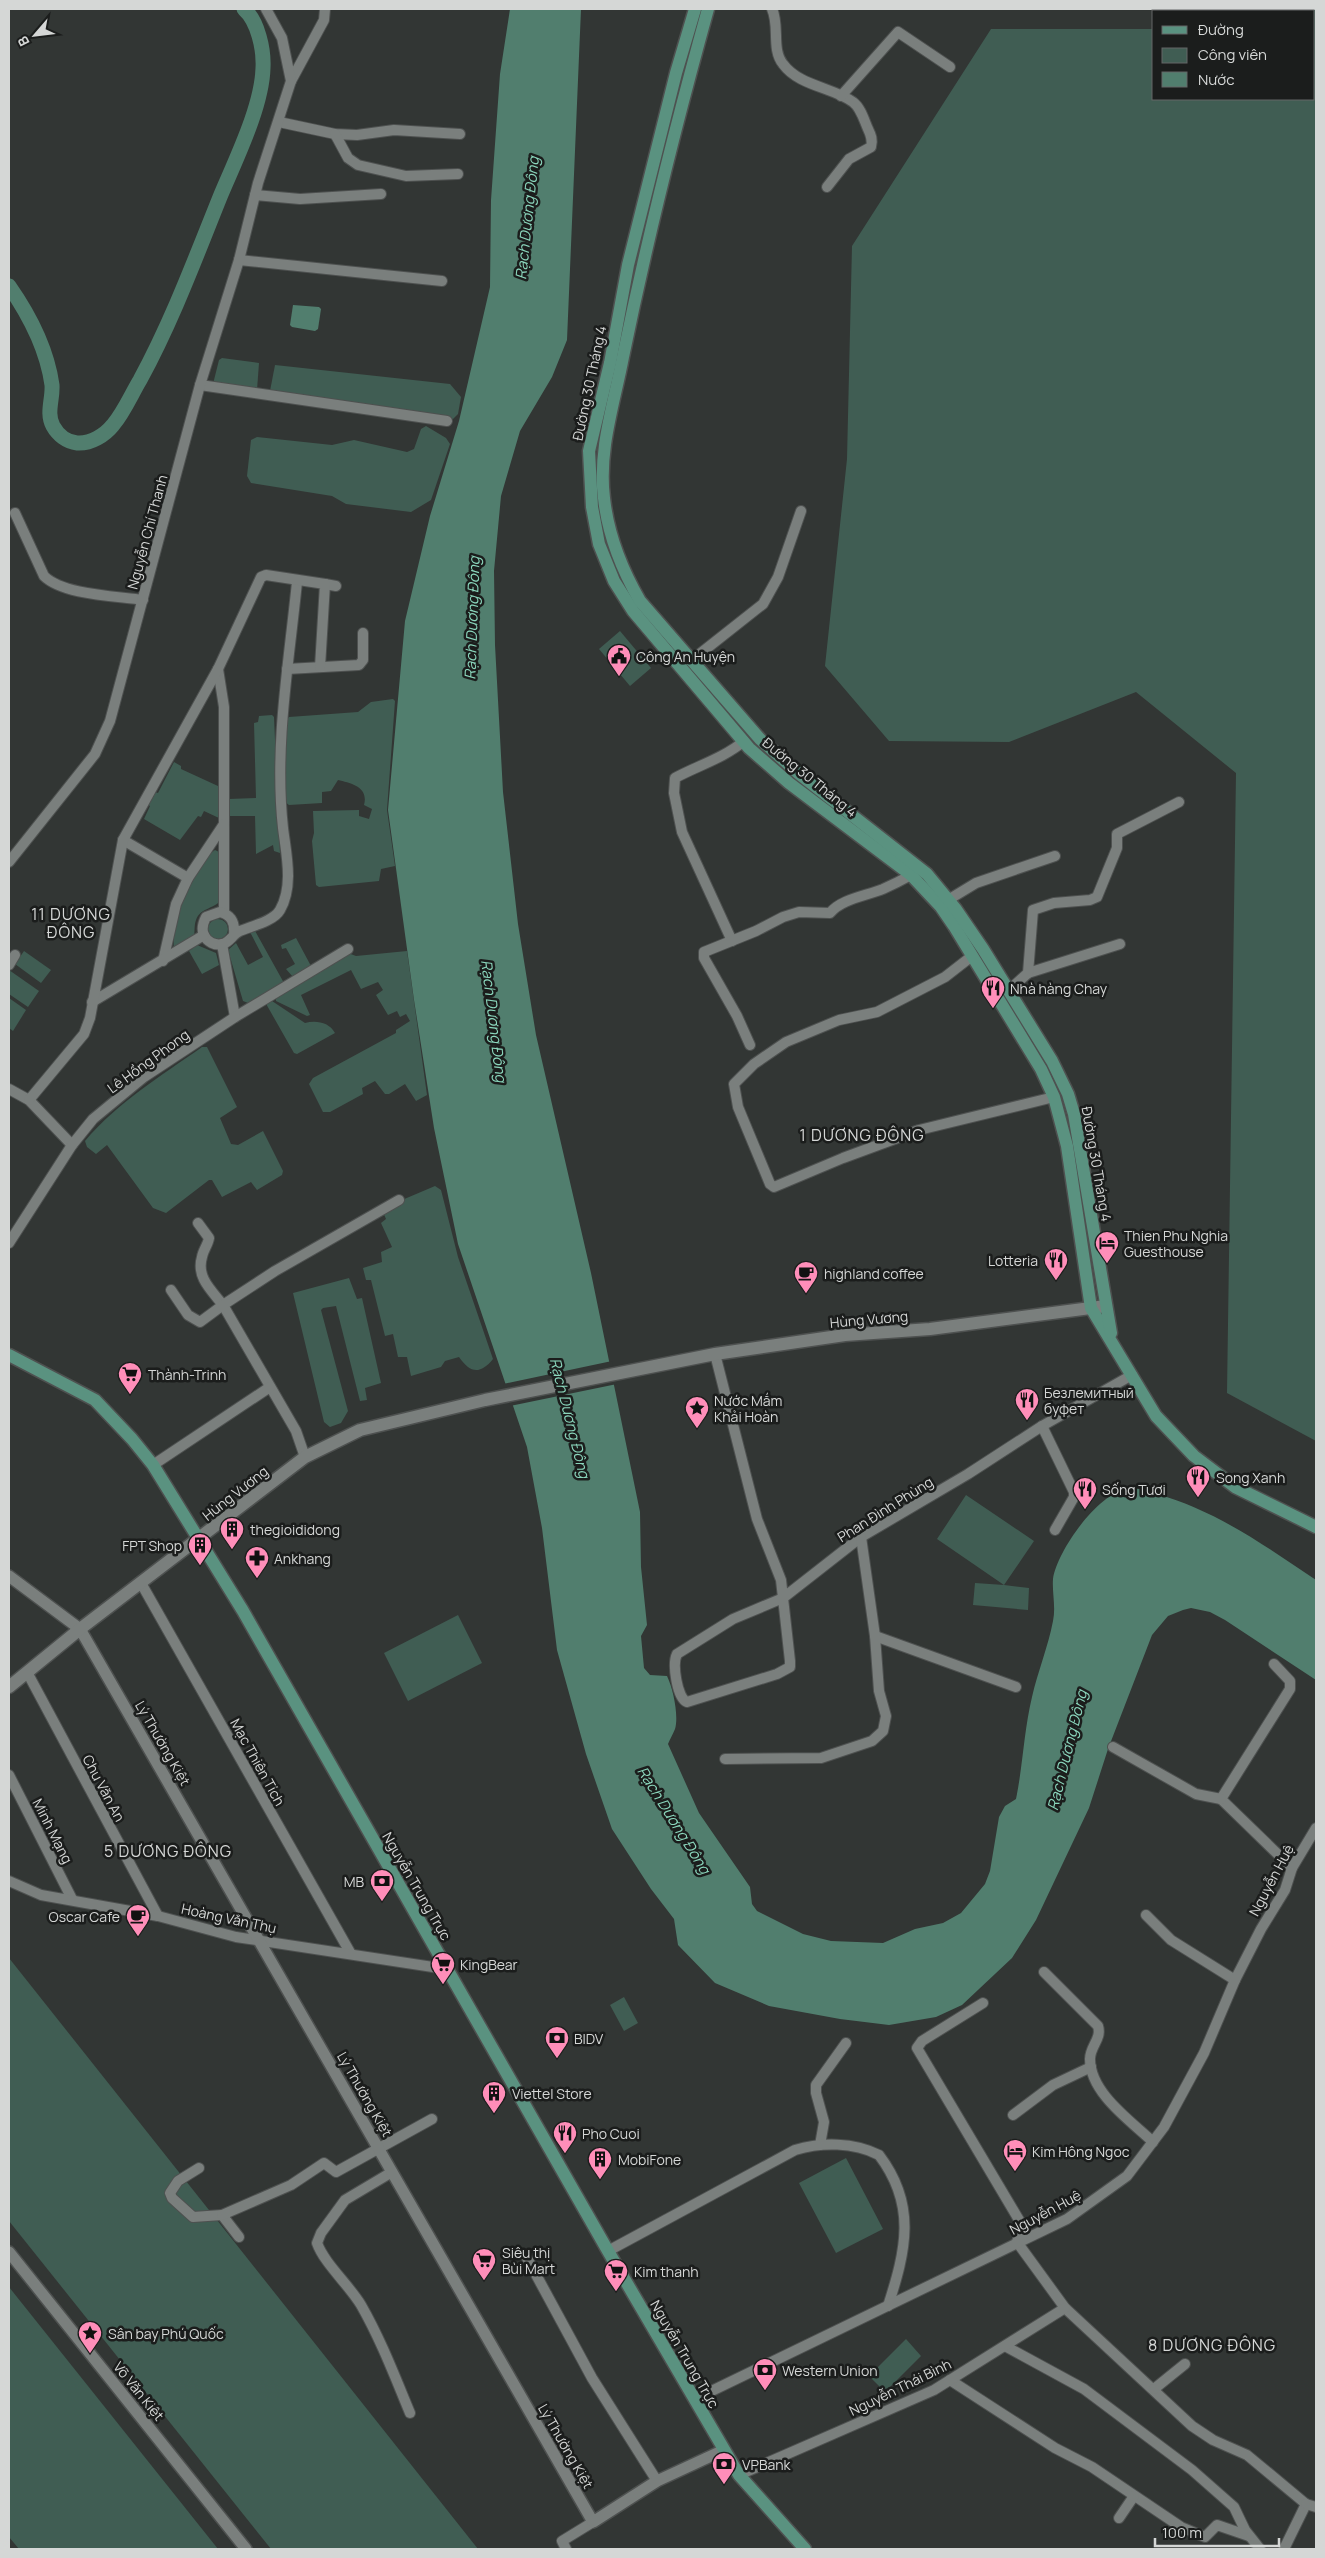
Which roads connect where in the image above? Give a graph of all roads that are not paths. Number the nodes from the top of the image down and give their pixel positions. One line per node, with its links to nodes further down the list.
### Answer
1 (266, 9): 9 (street)
2 (325, 9): 9 (street, Nguyễn Chí Thanh)
3 (695, 9): 7 (main road, Đường 30 Tháng 4)
4 (708, 9): 8 (main road, Đường 30 Tháng 4)
5 (772, 9): 10 (street)
6 (950, 67): 10 (street)
7 (676, 73): 8 (main road); 19 (main road, Đường 30 Tháng 4)
8 (689, 77): 20 (main road, Đường 30 Tháng 4)
9 (291, 81): 11 (street, Nguyễn Chí Thanh)
10 (841, 96): 15 (street)
11 (279, 122): 12 (street); 17 (street, Nguyễn Chí Thanh)
12 (335, 134): 13 (street); 14 (street)
13 (460, 134)
14 (458, 174)
15 (827, 187)
16 (381, 194): 17 (street)
17 (255, 195): 18 (street, Nguyễn Chí Thanh)
18 (239, 260): 21 (street); 22 (street, Nguyễn Chí Thanh)
19 (628, 265): 20 (main road); 24 (main road, Đường 30 Tháng 4)
20 (642, 267): 25 (main road, Đường 30 Tháng 4)
21 (442, 281)
22 (200, 385): 23 (street); 31 (street, Nguyễn Chí Thanh)
23 (447, 421)
24 (589, 451): 25 (main road); 32 (main road, Đường 30 Tháng 4)
25 (603, 453): 32 (main road, Đường 30 Tháng 4)
26 (800, 511): 34 (street)
27 (15, 514): 31 (street)
28 (296, 582): 29 (street); 36 (street); 37 (street)
29 (325, 584): 30 (street); 35 (street)
30 (336, 586)
31 (143, 600): 44 (street, Nguyễn Chí Thanh)
32 (635, 604): 34 (main road, Đường 30 Tháng 4); 39 (main road, Đường 30 Tháng 4)
33 (363, 633): 35 (street)
34 (692, 660): 38 (main road, Đường 30 Tháng 4)
35 (320, 667): 37 (street)
36 (218, 669): 41 (street); 42 (street)
37 (287, 669): 49 (street)
38 (754, 732): 39 (main road); 45 (main road, Đường 30 Tháng 4)
39 (744, 741): 45 (main road, Đường 30 Tháng 4); 51 (street)
40 (1178, 802): 59 (street)
41 (224, 824): 46 (street); 48 (street)
42 (123, 840): 46 (street); 61 (street)
43 (1055, 856): 47 (street)
44 (9, 862)
45 (914, 871): 47 (main road, Đường 30 Tháng 4); 51 (street); 55 (main road, Đường 30 Tháng 4)
46 (188, 878): 57 (street)
47 (948, 900): 55 (main road, Đường 30 Tháng 4)
48 (224, 913): 49 (street); 50 (street)
49 (234, 934): 52 (street)
50 (204, 935): 52 (street); 57 (street)
51 (732, 941): 63 (street)
52 (222, 944): 62 (street)
53 (1120, 944): 59 (street)
54 (348, 949): 62 (street, Lê Hồng Phong)
55 (977, 952): 60 (main road, Đường 30 Tháng 4); 66 (main road, Đường 30 Tháng 4); 66 (street)
56 (15, 956): 58 (street)
57 (163, 961): 61 (street)
58 (9, 965)
59 (1028, 973): 60 (street)
60 (1008, 991): 65 (main road, Đường 30 Tháng 4)
61 (92, 1002): 67 (street)
62 (235, 1017): 68 (street, Lê Hồng Phong)
63 (750, 1045)
64 (9, 1088): 67 (street)
65 (1068, 1094): 66 (main road); 69 (main road, Đường 30 Tháng 4)
66 (1054, 1096): 71 (main road, Đường 30 Tháng 4)
67 (29, 1100): 68 (street)
68 (72, 1145): 73 (street, Lê Hồng Phong)
69 (1088, 1199): 71 (main road); 76 (main road, Đường 30 Tháng 4)
70 (399, 1200): 75 (street)
71 (1075, 1201): 77 (main road, Đường 30 Tháng 4)
72 (198, 1223): 75 (street)
73 (9, 1243)
74 (171, 1290): 75 (street)
75 (223, 1305): 82 (street)
76 (1106, 1306): 77 (main road, Hùng Vương); 78 (main road, Đường 30 Tháng 4)
77 (1091, 1308): 78 (main road, Đường 30 Tháng 4); 79 (main road, Hùng Vương)
78 (1112, 1340): 81 (main road, Đường 30 Tháng 4)
79 (715, 1354): 84 (main road, Hùng Vương); 92 (street)
80 (9, 1355): 85 (main road, Nguyễn Trung Trực)
81 (1132, 1375): 83 (street, Phan Đình Phùng); 86 (main road, Đường 30 Tháng 4)
82 (270, 1387): 84 (street); 85 (street)
83 (1042, 1426): 87 (street); 88 (street, Phan Đình Phùng)
84 (305, 1457): 89 (main road, Hùng Vương)
85 (153, 1464): 89 (main road, Nguyễn Trung Trực)
86 (1316, 1526)
87 (1054, 1530)
88 (861, 1537): 92 (street, Phan Đình Phùng); 94 (street)
89 (199, 1540): 91 (main road, Hùng Vương); 111 (main road, Nguyễn Trung Trực)
90 (9, 1576): 93 (street, Lý Thường Kiệt)
91 (141, 1583): 93 (main road, Hùng Vương); 110 (street, Mạc Thiên Tích)
92 (783, 1598): 92 (street, Phan Đình Phùng)
93 (80, 1629): 96 (main road, Hùng Vương); 109 (street, Lý Thường Kiệt)
94 (875, 1636): 98 (street); 100 (street)
95 (1274, 1664): 102 (street)
96 (27, 1672): 97 (main road, Hùng Vương); 108 (street, Chu Văn An)
97 (9, 1687)
98 (1016, 1687)
99 (1113, 1747): 102 (street)
100 (725, 1758)
101 (9, 1774): 106 (street, Minh Mạng)
102 (1221, 1799): 104 (street)
103 (1314, 1836): 104 (street, Nguyễn Huệ)
104 (1292, 1868): 113 (street, Nguyễn Huệ)
105 (9, 1881): 106 (street, Hoàng Văn Thụ)
106 (72, 1899): 108 (street, Hoàng Văn Thụ)
107 (1146, 1915): 113 (street)
108 (158, 1916): 109 (street, Hoàng Văn Thụ)
109 (260, 1941): 110 (street, Hoàng Văn Thụ); 121 (street, Lý Thường Kiệt)
110 (351, 1954): 111 (street, Hoàng Văn Thụ)
111 (446, 1969): 127 (main road, Nguyễn Trung Trực)
112 (1044, 1972): 116 (street)
113 (1235, 1980): 119 (street, Nguyễn Huệ)
114 (983, 2003): 126 (street)
115 (846, 2043): 120 (street)
116 (1091, 2067): 117 (street); 119 (street)
117 (1013, 2115)
118 (432, 2119): 121 (street)
119 (1153, 2142): 126 (street, Nguyễn Huệ)
120 (820, 2145): 127 (street); 130 (street)
121 (379, 2148): 123 (street, Lý Thường Kiệt); 124 (street)
122 (199, 2168): 124 (street)
123 (392, 2172): 137 (street); 144 (street, Lý Thường Kiệt)
124 (222, 2215): 125 (street)
125 (239, 2236)
126 (1017, 2242): 130 (street, Nguyễn Huệ); 131 (street)
127 (608, 2251): 136 (main road, Nguyễn Trung Trực)
128 (9, 2252): 146 (street, Võ Văn Kiệt)
129 (527, 2258): 140 (street)
130 (888, 2306): 136 (street, Nguyễn Huệ)
131 (1065, 2308): 132 (street, Nguyễn Thái Bình); 135 (street)
132 (1005, 2346): 134 (street, Nguyễn Thái Bình); 145 (street)
133 (1185, 2364): 135 (street)
134 (950, 2380): 139 (street, Nguyễn Thái Bình); 141 (street)
135 (1154, 2389): 142 (street)
136 (694, 2400): 138 (main road, Nguyễn Trung Trực)
137 (410, 2413)
138 (724, 2450): 139 (main road, Nguyễn Trung Trực); 140 (street)
139 (739, 2475): 148 (main road, Nguyễn Trung Trực)
140 (657, 2481): 144 (street)
141 (1134, 2496): 143 (street); 145 (street)
142 (1311, 2506): 150 (street)
143 (1119, 2518)
144 (593, 2522): 147 (street)
145 (1249, 2536): 149 (street)
146 (246, 2549)
147 (566, 2549)
148 (805, 2549)
149 (1260, 2549)
150 (1284, 2549)

